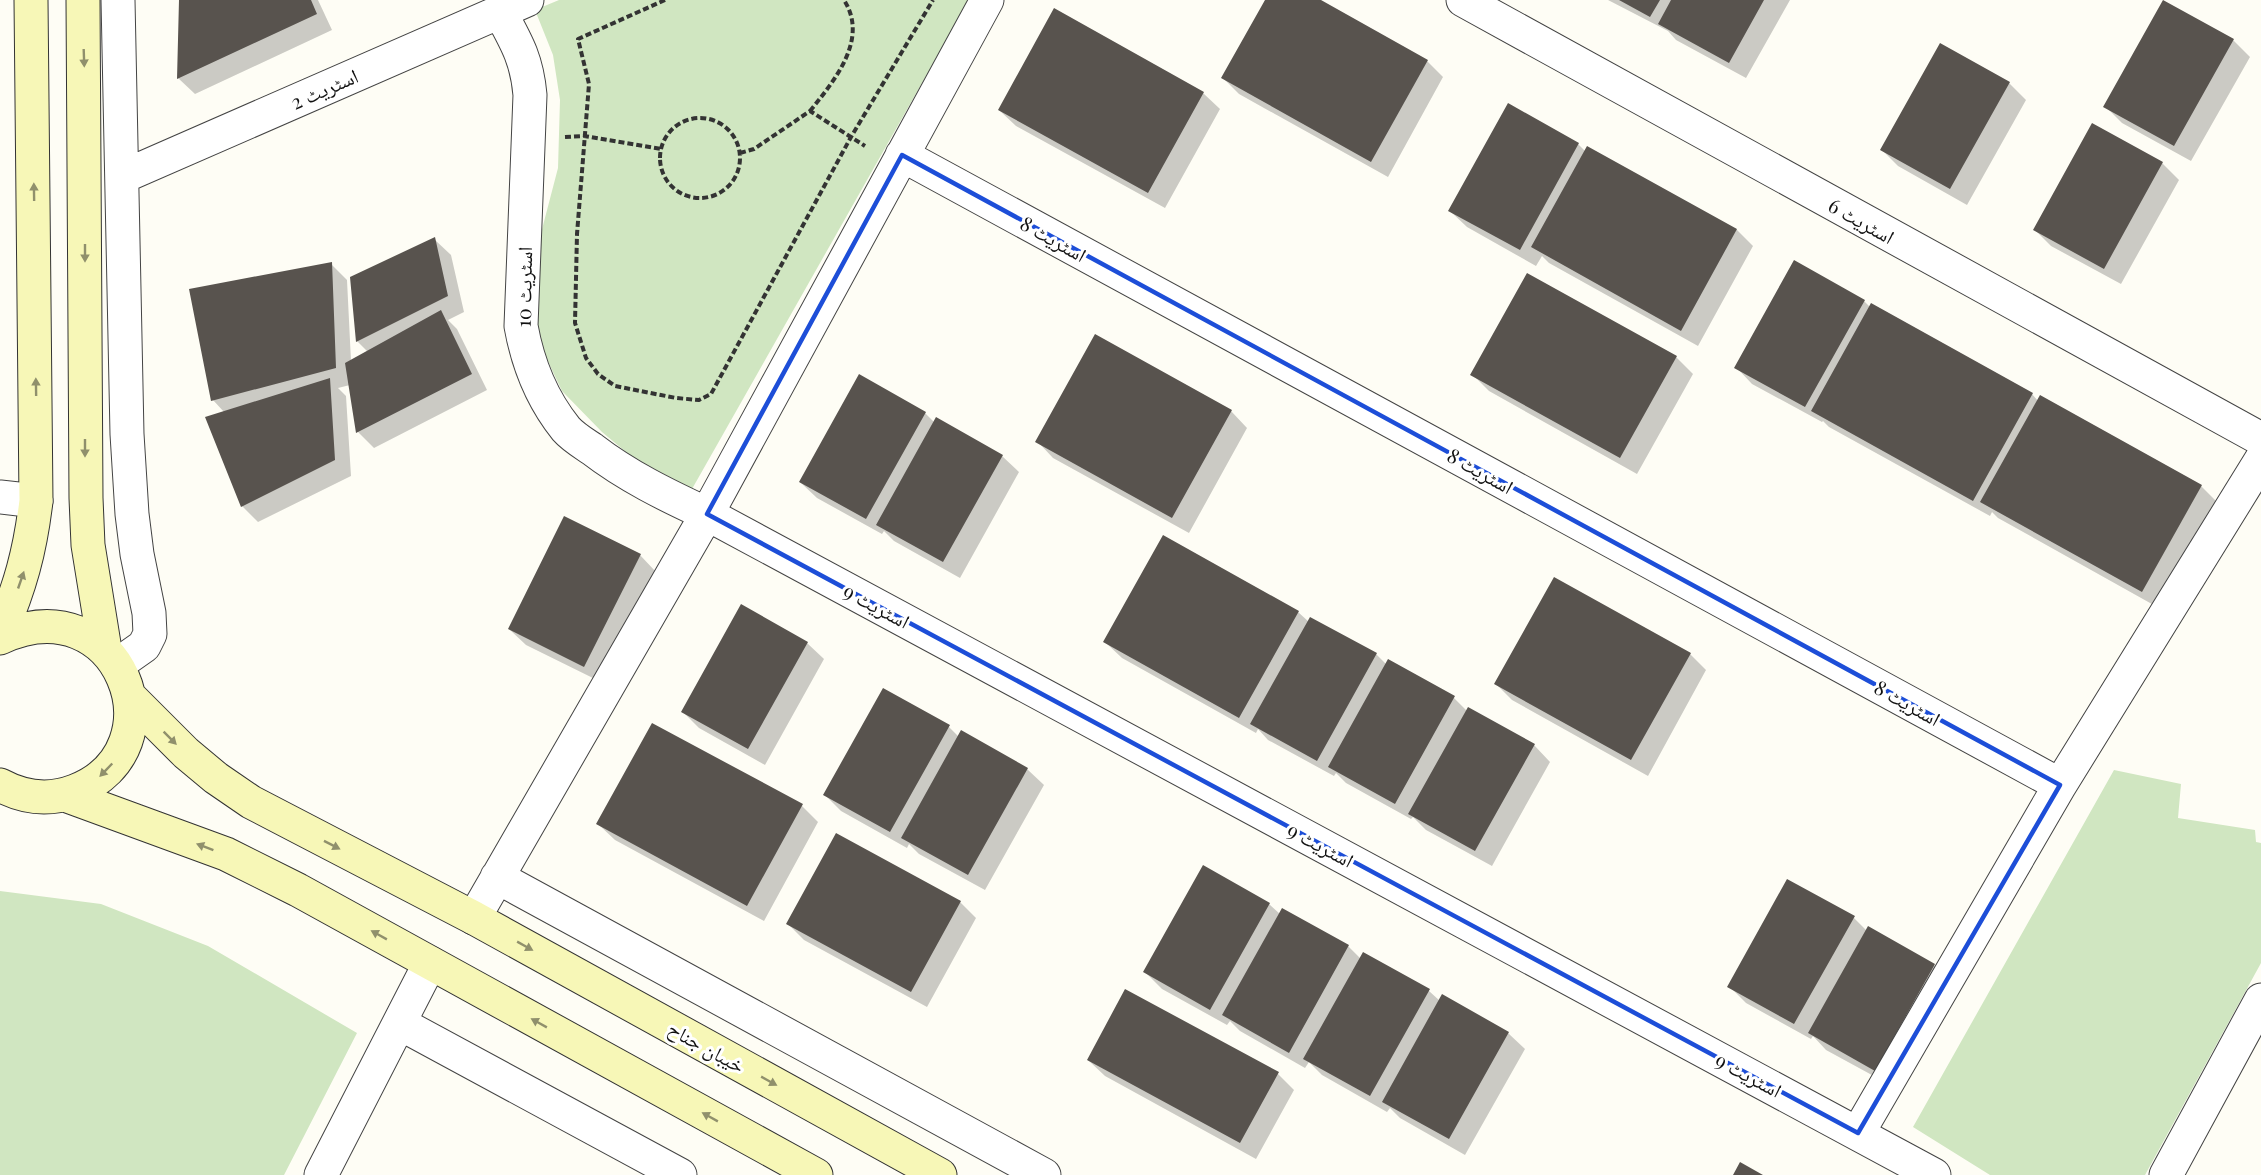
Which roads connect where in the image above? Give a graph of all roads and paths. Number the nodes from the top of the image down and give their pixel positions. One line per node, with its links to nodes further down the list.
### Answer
1 (32, 0): 20 (main road, one-way to 1)
2 (82, 0): 23 (main road, one-way to 23)
3 (118, 0): 16 (street)
4 (665, 0): 11 (path)
5 (844, 0): 10 (path)
6 (933, 0): 12 (path)
7 (987, 0): 15 (street)
8 (1463, 0): 17 (street, اسٹریٹ 6)
9 (513, 6): 16 (street, اسٹریٹ 2); 21 (street, اسٹریٹ 10)
10 (810, 111): 12 (path); 14 (path)
11 (584, 136): 12 (path); 13 (path)
12 (851, 137): 15 (path)
13 (661, 149): 14 (path); 14 (path)
14 (740, 153)
15 (899, 160): 21 (street); 25 (street, اسٹریٹ 8)
16 (122, 177): 23 (street)
17 (2261, 440)
18 (2261, 460): 25 (street)
19 (0, 497): 20 (street)
20 (36, 501): 22 (main road, one-way to 20)
21 (707, 514): 28 (street); 33 (street, اسٹریٹ 9)
22 (0, 636): 23 (main road)
23 (111, 657): 24 (main road)
24 (129, 696): 27 (main road, one-way to 27); 29 (main road, خیبان جناح, one-way to 29)
25 (2060, 784): 33 (street)
26 (4, 790): 27 (main road)
27 (65, 795): 30 (main road, one-way to 27)
28 (497, 877): 29 (street); 38 (street)
29 (474, 918): 37 (main road, خیبان جناح, one-way to 37)
30 (430, 963): 32 (street); 36 (main road, one-way to 30)
31 (2261, 1000): 40 (street)
32 (401, 1024): 34 (street); 35 (street)
33 (1858, 1133): 39 (street, اسٹریٹ 9)
34 (321, 1175)
35 (680, 1175)
36 (816, 1175)
37 (940, 1175)
38 (1044, 1175)
39 (1934, 1175)
40 (2166, 1175)

